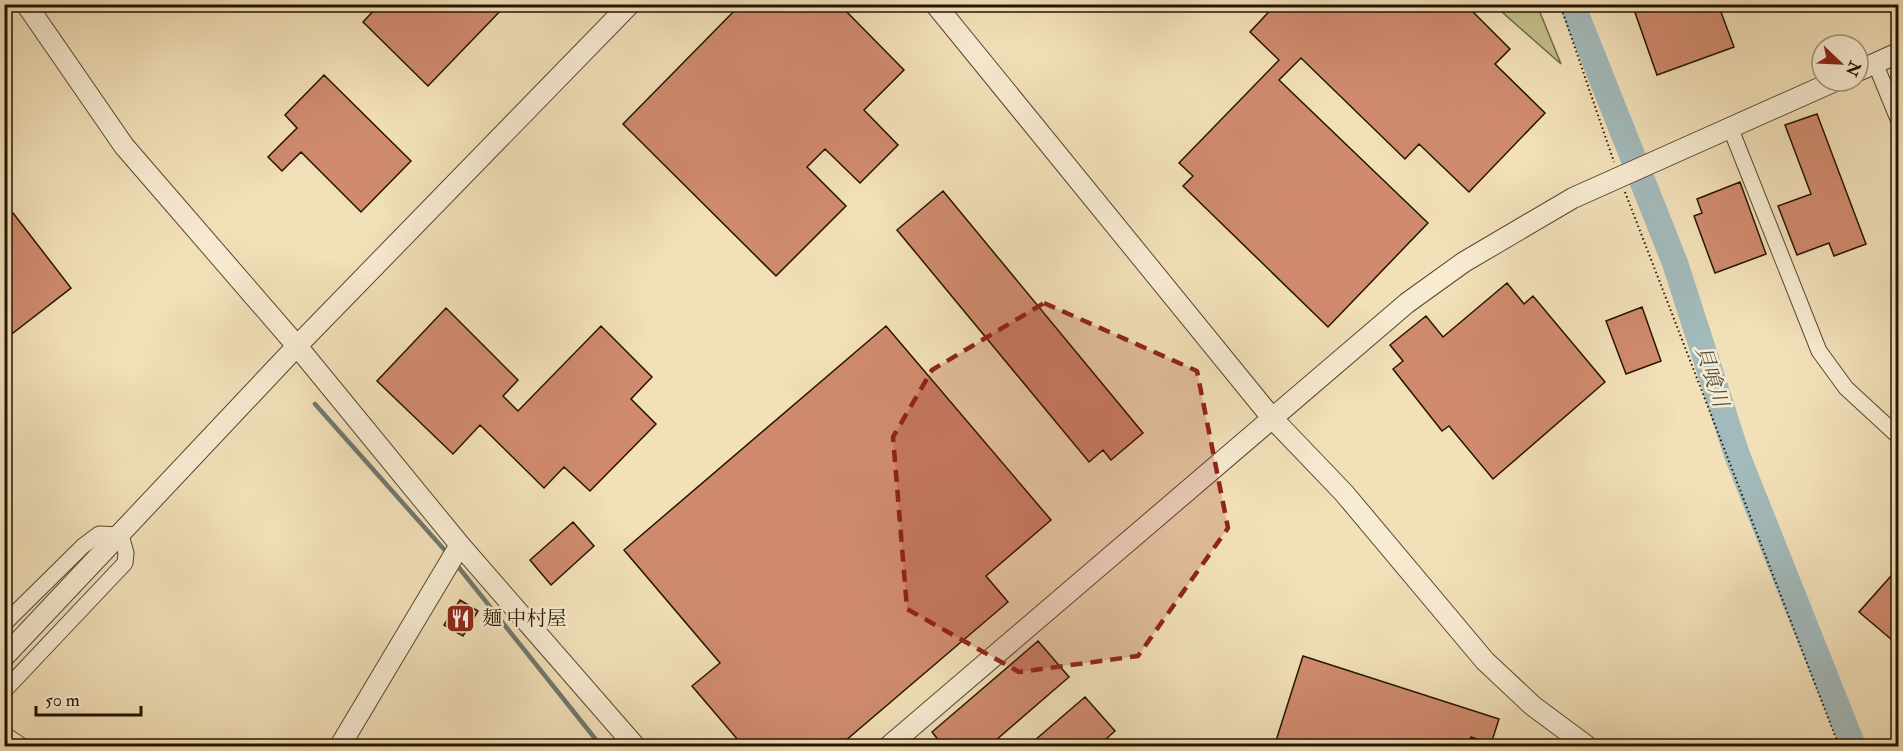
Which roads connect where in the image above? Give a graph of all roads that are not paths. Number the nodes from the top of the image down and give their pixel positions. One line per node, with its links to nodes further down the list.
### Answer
1 (26, 4): 10 (street)
2 (630, 4): 10 (street)
3 (935, 4): 11 (street)
4 (1899, 53): 5 (street)
5 (1870, 65)
6 (1870, 73): 8 (street)
7 (1810, 92): 9 (street)
8 (1899, 119)
9 (1730, 127): 11 (street); 12 (street)
10 (297, 346): 13 (street); 14 (street)
11 (1272, 418): 22 (street); 23 (street)
12 (1899, 436)
13 (121, 535): 15 (street); 16 (street); 17 (street)
14 (460, 544): 20 (street); 21 (street)
15 (4, 624)
16 (4, 657)
17 (4, 691)
18 (4, 734): 19 (street)
19 (22, 747)
20 (340, 747)
21 (635, 747)
22 (889, 747)
23 (1587, 747)

